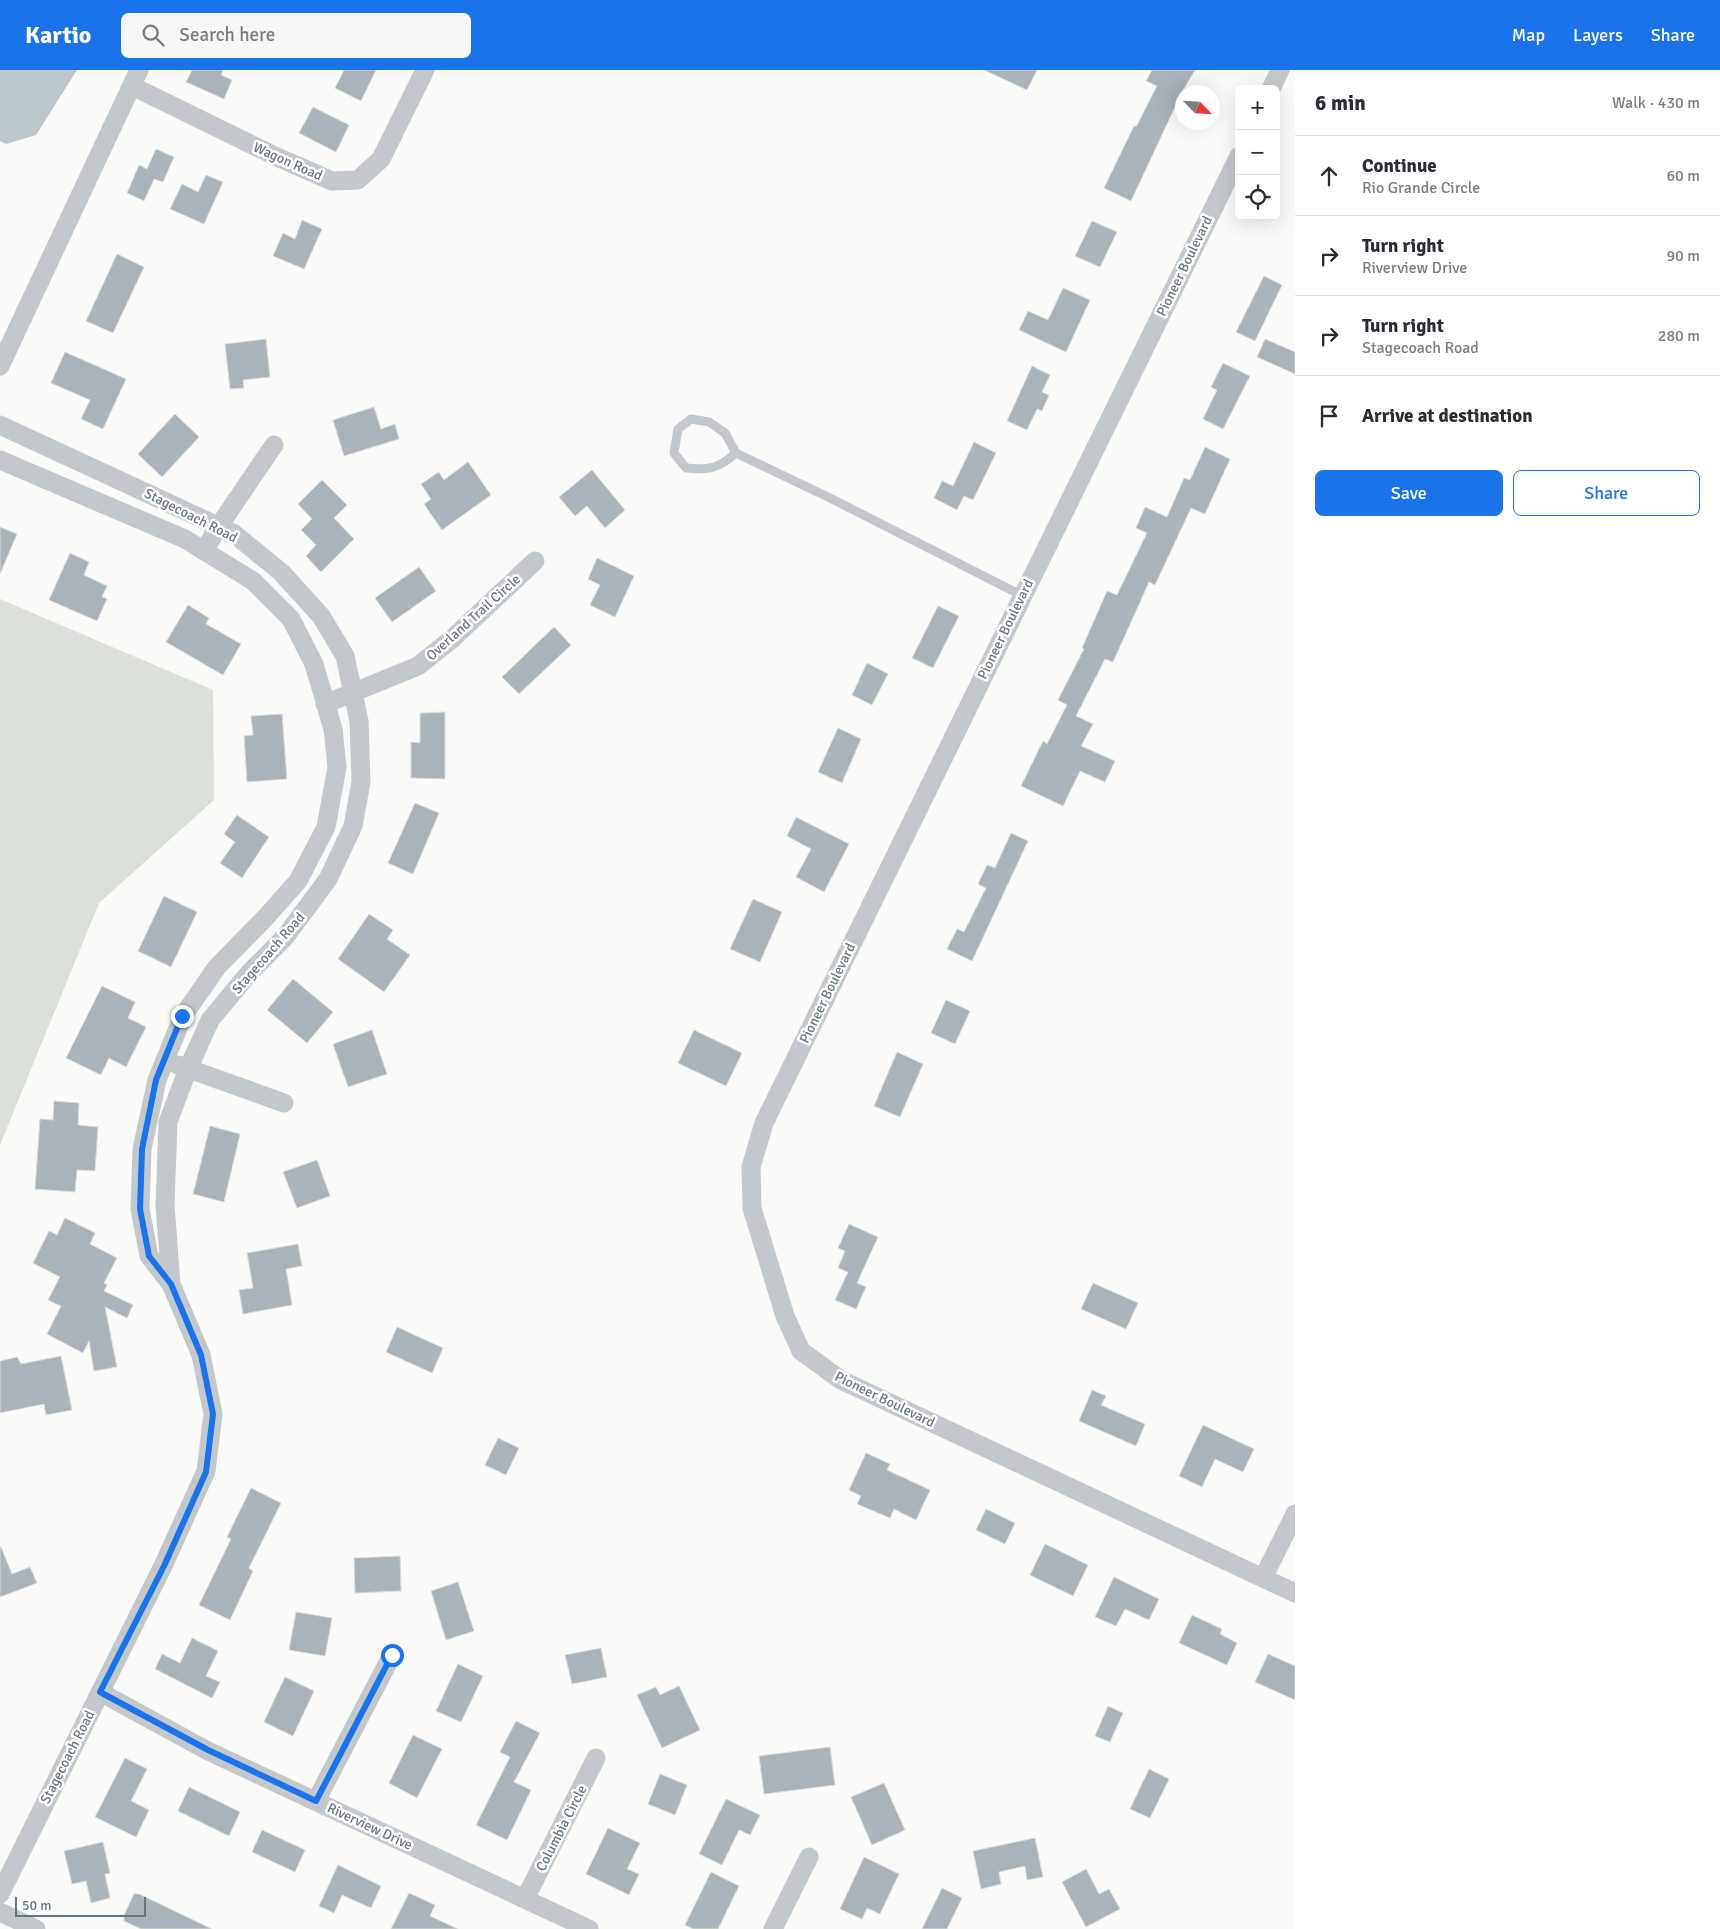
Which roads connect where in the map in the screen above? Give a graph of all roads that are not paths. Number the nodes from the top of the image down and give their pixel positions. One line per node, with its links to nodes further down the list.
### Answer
1 (425, 70): 3 (street, Wagon Road)
2 (1280, 70): 4 (street)
3 (135, 78): 6 (street)
4 (1273, 85)
5 (1235, 164): 14 (street, Pioneer Boulevard)
6 (0, 366)
7 (0, 425): 11 (street, Stagecoach Road)
8 (274, 445): 11 (street)
9 (736, 453): 9 (lane); 14 (lane)
10 (0, 460): 12 (street, Stagecoach Road)
11 (219, 526): 12 (street); 15 (street, Stagecoach Road)
12 (204, 551): 16 (street, Stagecoach Road)
13 (535, 561): 15 (street, Overland Trail Circle)
14 (1021, 595): 22 (street, Pioneer Boulevard)
15 (353, 693): 16 (street, Overland Trail Circle); 18 (street, Stagecoach Road)
16 (325, 704): 17 (street, Stagecoach Road)
17 (165, 1060): 18 (street); 20 (street, Stagecoach Road)
18 (188, 1069): 19 (street); 20 (street, Stagecoach Road)
19 (284, 1103)
20 (171, 1284): 25 (street, Stagecoach Road)
21 (1295, 1514): 22 (street)
22 (1263, 1578): 23 (street, Pioneer Boulevard)
23 (1295, 1593)
24 (392, 1655): 27 (street)
25 (100, 1692): 27 (street, Riverview Drive); 29 (street, Stagecoach Road)
26 (596, 1758): 30 (street, Columbia Circle)
27 (316, 1801): 30 (street, Riverview Drive)
28 (809, 1857): 34 (street)
29 (0, 1894)
30 (526, 1899): 33 (street, Riverview Drive)
31 (0, 1912): 32 (street)
32 (36, 1929)
33 (589, 1929)
34 (773, 1929)

